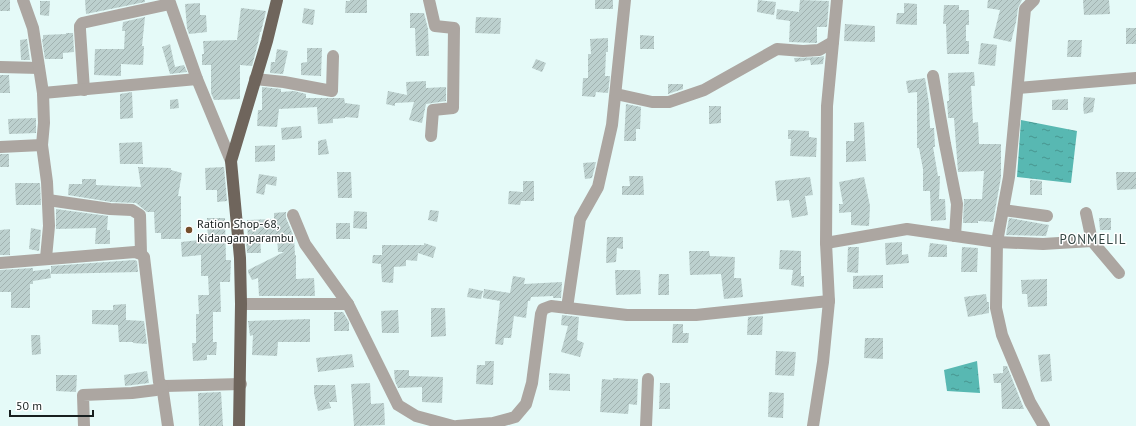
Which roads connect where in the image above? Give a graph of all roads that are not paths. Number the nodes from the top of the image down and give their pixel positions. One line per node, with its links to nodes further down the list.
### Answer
1 (23, 0): 11 (street)
2 (277, 0): 15 (main road)
3 (429, 0): 20 (street)
4 (625, 0): 19 (street)
5 (837, 0): 8 (street)
6 (170, 2): 14 (street); 17 (street)
7 (1028, 2): 16 (street)
8 (833, 42): 19 (street); 32 (street)
9 (333, 56): 15 (street)
10 (0, 66): 11 (street)
11 (39, 68): 18 (street)
12 (933, 76): 29 (street)
13 (1136, 78): 16 (street)
14 (197, 79): 17 (street); 23 (street)
15 (255, 79): 23 (main road)
16 (1018, 88): 25 (street)
17 (84, 90): 18 (street)
18 (43, 93): 21 (street)
19 (616, 94): 40 (street)
20 (431, 136)
21 (42, 145): 22 (street); 24 (street)
22 (0, 147)
23 (231, 161): 38 (main road)
24 (48, 200): 33 (street); 34 (street)
25 (1003, 210): 28 (street); 31 (street)
26 (1086, 213): 30 (street)
27 (293, 215): 39 (street)
28 (1047, 216)
29 (955, 236): 31 (street); 32 (street)
30 (1092, 241): 31 (street); 36 (street)
31 (996, 242): 51 (street)
32 (826, 243): 37 (street)
33 (141, 254): 34 (street); 43 (street)
34 (46, 258): 35 (street)
35 (0, 263)
36 (1119, 273)
37 (829, 301): 40 (street); 50 (street)
38 (241, 304): 39 (street); 42 (main road)
39 (348, 304): 47 (street)
40 (567, 308): 48 (street)
41 (648, 379): 49 (street)
42 (241, 384): 43 (street); 46 (main road)
43 (162, 385): 44 (street); 45 (street)
44 (84, 426)
45 (168, 426)
46 (239, 426)
47 (453, 426)
48 (457, 426)
49 (646, 426)
50 (813, 426)
51 (1044, 426)

